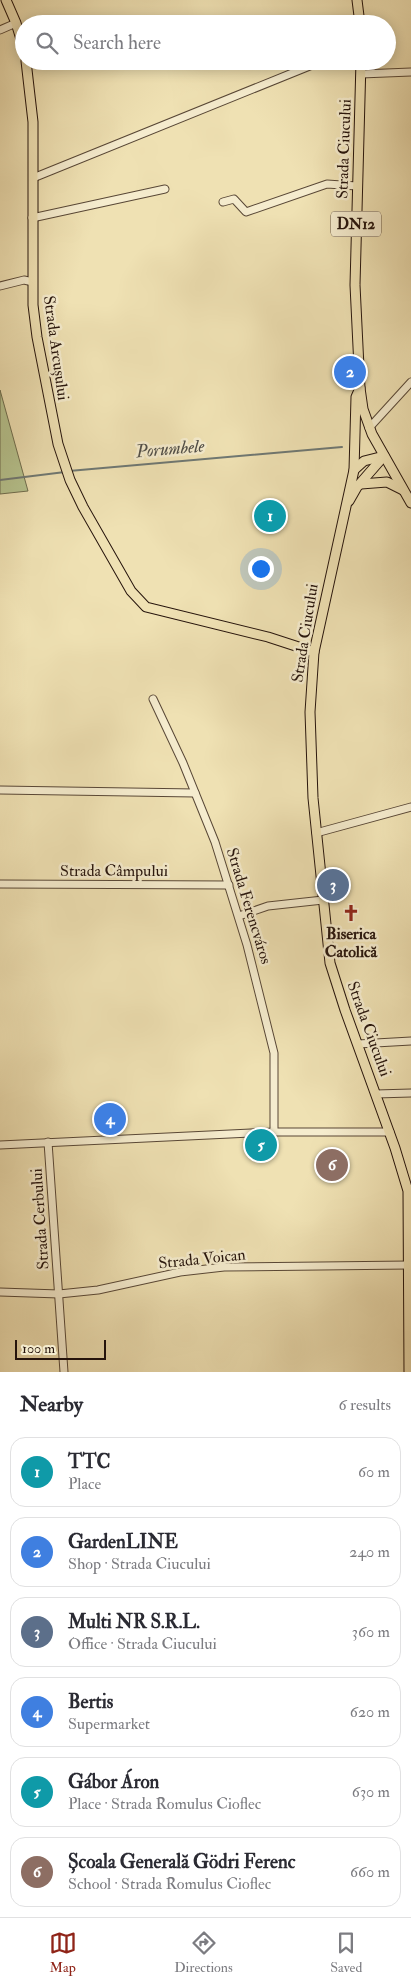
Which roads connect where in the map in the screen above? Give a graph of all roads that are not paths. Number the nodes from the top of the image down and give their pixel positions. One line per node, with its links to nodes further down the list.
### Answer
1 (6, 0): 4 (main road)
2 (357, 0): 3 (main road)
3 (359, 15)
4 (15, 21)
5 (15, 23): 6 (street)
6 (0, 30)
7 (27, 70): 12 (main road, Strada Arcușului)
8 (300, 70): 12 (street)
9 (361, 70): 11 (main road, Strada Ciucului / DN12)
10 (411, 72): 11 (street)
11 (361, 74): 13 (main road, Strada Ciucului / DN12)
12 (33, 178): 16 (main road, Strada Arcușului)
13 (357, 186): 15 (street); 20 (main road, Strada Ciucului / DN12)
14 (165, 189): 16 (street)
15 (223, 202)
16 (32, 218): 17 (main road, Strada Arcușului)
17 (33, 282): 18 (street); 28 (main road, Strada Arcușului)
18 (0, 286)
19 (411, 382): 21 (street)
20 (360, 388): 21 (main road, DN12); 23 (main road)
21 (369, 428): 22 (main road, DN12)
22 (384, 456): 23 (main road); 24 (main road); 25 (main road, DN12)
23 (354, 470): 27 (main road)
24 (360, 484): 25 (main road); 27 (main road)
25 (404, 490): 26 (main road, DN12)
26 (411, 502)
27 (343, 516): 28 (main road, Strada Ciucului)
28 (314, 652): 33 (main road, Strada Ciucului)
29 (153, 699): 31 (street, Strada Ferencváros)
30 (0, 790): 31 (street)
31 (196, 793): 35 (street, Strada Ferencváros)
32 (411, 807): 33 (street)
33 (316, 833): 36 (main road, Strada Ciucului)
34 (0, 884): 35 (street, Strada Câmpului)
35 (229, 885): 37 (street, Strada Ferencváros)
36 (323, 900): 37 (street); 39 (main road, Strada Ciucului)
37 (239, 916): 42 (street, Strada Ferencváros)
38 (411, 1041): 39 (street)
39 (358, 1044): 41 (main road, Strada Ciucului)
40 (411, 1093): 41 (street)
41 (376, 1094): 43 (main road, Strada Ciucului)
42 (274, 1132): 43 (street); 44 (street)
43 (390, 1132): 46 (main road, Strada Ciucului)
44 (48, 1142): 45 (street); 48 (street, Strada Cerbului)
45 (0, 1145)
46 (409, 1266): 48 (street, Strada Voican); 50 (main road, Strada Ciucului)
47 (0, 1292): 48 (street, Strada Voican)
48 (59, 1294): 49 (street, Strada Cerbului)
49 (64, 1372)
50 (409, 1372)

